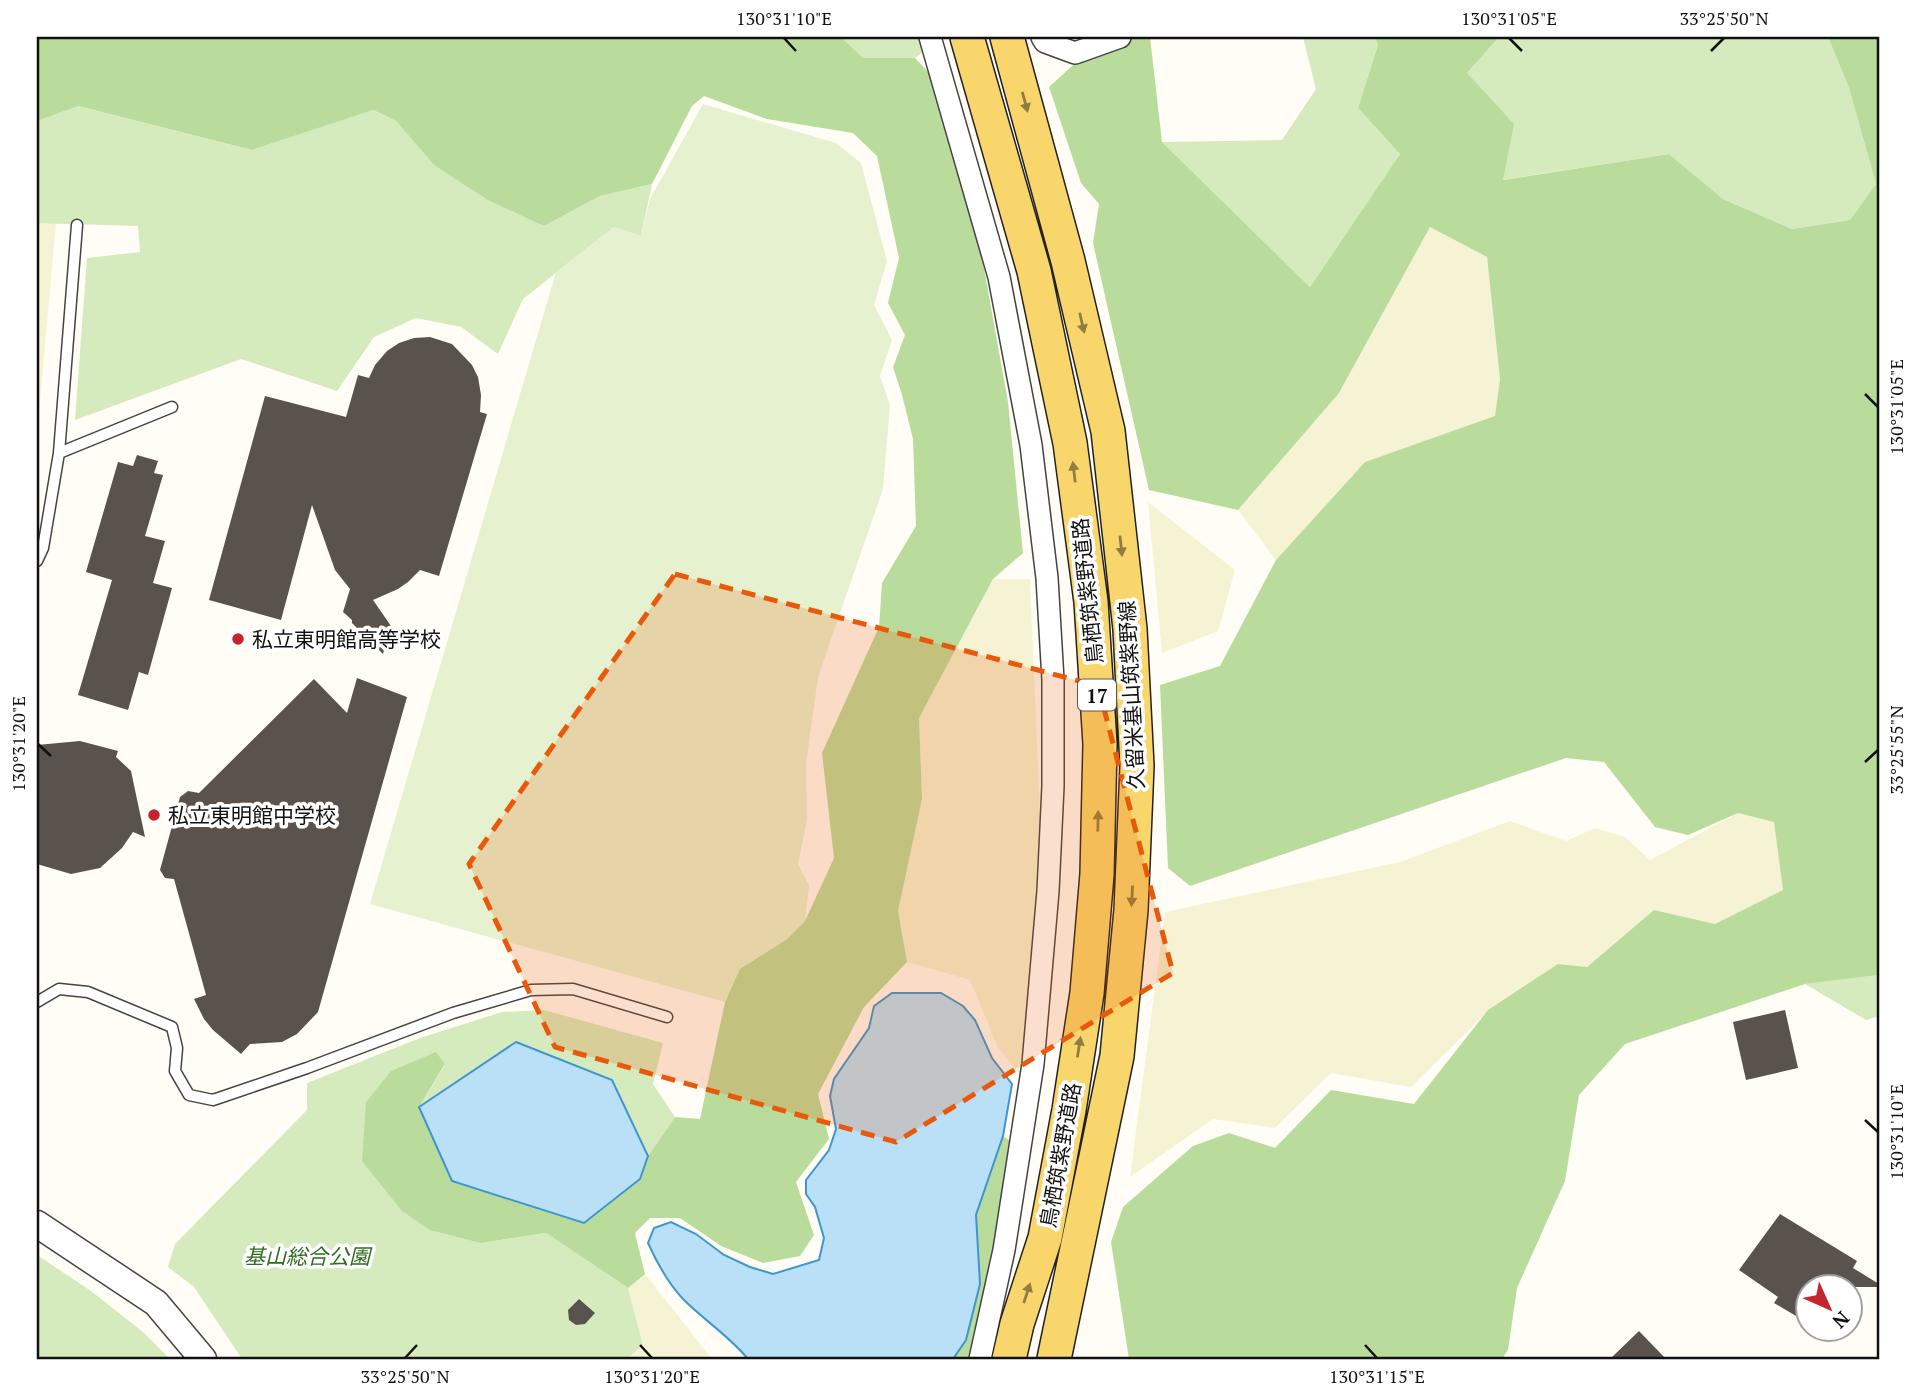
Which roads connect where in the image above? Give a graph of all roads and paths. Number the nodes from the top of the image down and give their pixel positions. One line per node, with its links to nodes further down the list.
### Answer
1 (930, 37): 14 (street)
2 (967, 37): 15 (main road, 鳥栖筑紫野道路 / 17, one-way to 2)
3 (1007, 37): 16 (main road, 久留米基山筑紫野線 / 17, one-way to 16)
4 (1042, 37): 5 (street)
5 (1120, 37)
6 (77, 225): 8 (lane)
7 (172, 407): 8 (lane)
8 (59, 453): 9 (lane)
9 (37, 561)
10 (37, 1002): 11 (lane)
11 (667, 1017)
12 (37, 1224): 13 (street)
13 (204, 1359)
14 (980, 1359)
15 (1009, 1359)
16 (1054, 1359)

